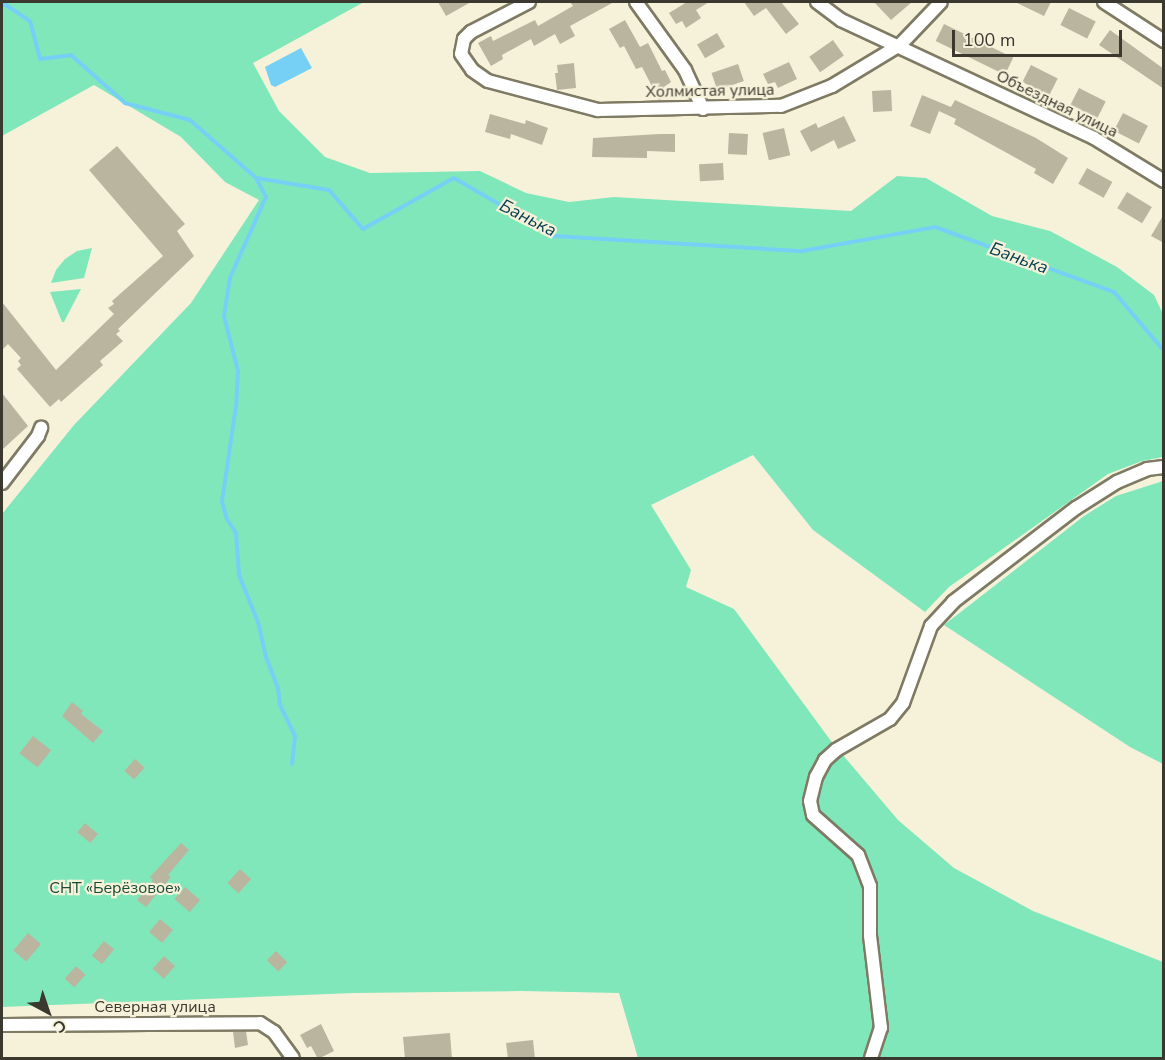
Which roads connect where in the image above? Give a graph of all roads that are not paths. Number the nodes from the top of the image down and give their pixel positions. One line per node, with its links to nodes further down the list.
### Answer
1 (529, 2): 8 (street, Холмистая улица)
2 (636, 2): 8 (street)
3 (817, 2): 7 (street, Объездная улица)
4 (941, 2): 7 (street, Холмистая улица)
5 (1104, 2): 6 (street)
6 (1164, 41)
7 (900, 45): 8 (street, Холмистая улица); 9 (street, Объездная улица)
8 (702, 109)
9 (1164, 181)
10 (41, 428): 12 (street)
11 (1164, 467): 15 (street)
12 (2, 483)
13 (2, 1025): 14 (street, Северная улица)
14 (293, 1059)
15 (872, 1059)

